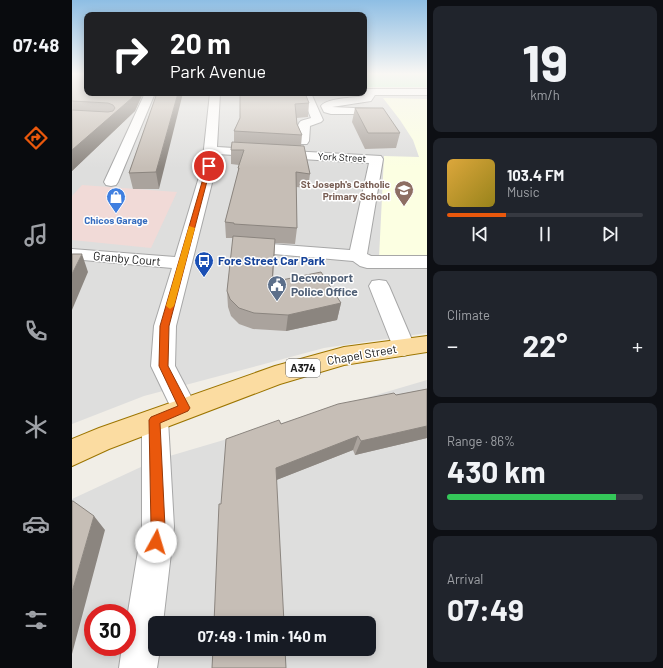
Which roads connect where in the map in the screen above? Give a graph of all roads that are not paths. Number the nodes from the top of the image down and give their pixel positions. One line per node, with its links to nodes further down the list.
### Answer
1 (145, 105): 8 (street)
2 (214, 105): 7 (street)
3 (311, 105): 6 (street)
4 (328, 105): 5 (street)
5 (372, 111)
6 (303, 141)
7 (210, 150): 11 (street, York Street); 13 (street)
8 (111, 182)
9 (232, 246): 11 (street)
10 (72, 254): 13 (street, Granby Court)
11 (358, 256): 12 (street)
12 (427, 262)
13 (181, 263): 17 (street)
14 (379, 286): 16 (street)
15 (427, 344): 16 (main road, Chapel Street / A374)
16 (404, 347): 17 (main road, Chapel Street / A374)
17 (184, 408): 18 (main road, A374)
18 (155, 420): 19 (main road, A374); 20 (street)
19 (72, 453)
20 (138, 668)

